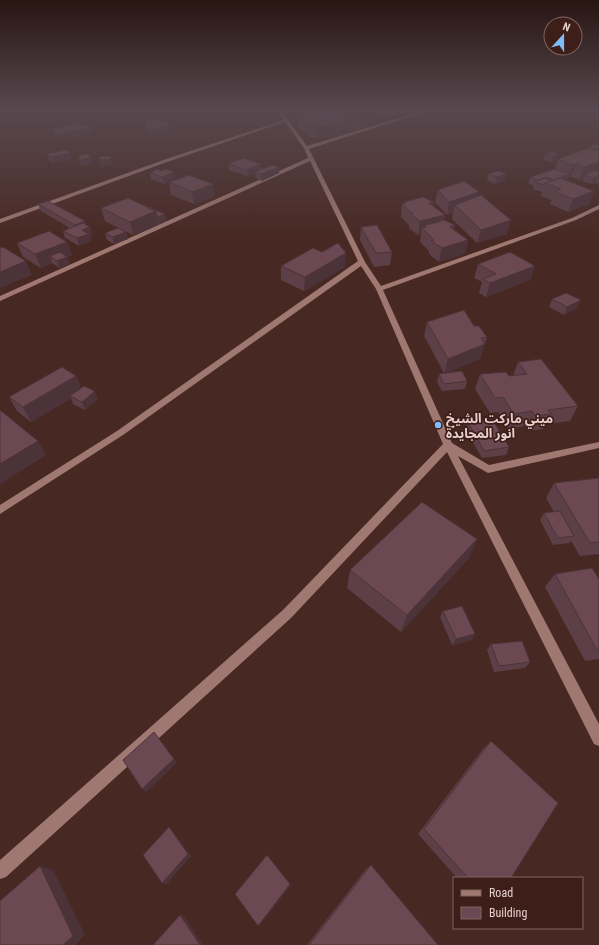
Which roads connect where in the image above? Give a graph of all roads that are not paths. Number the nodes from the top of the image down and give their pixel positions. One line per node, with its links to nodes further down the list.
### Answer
1 (186, 154): 5 (street)
2 (308, 154): 3 (street)
3 (310, 159): 6 (street); 8 (street)
4 (599, 207): 7 (street)
5 (0, 221)
6 (362, 262): 7 (street); 11 (street)
7 (379, 289): 9 (street)
8 (0, 299)
9 (448, 445): 10 (street); 12 (street); 13 (street)
10 (599, 445)
11 (0, 510)
12 (599, 739)
13 (0, 871)

